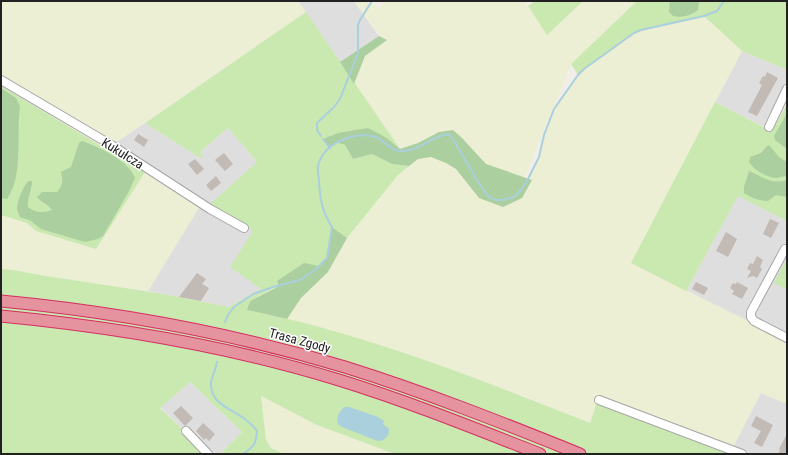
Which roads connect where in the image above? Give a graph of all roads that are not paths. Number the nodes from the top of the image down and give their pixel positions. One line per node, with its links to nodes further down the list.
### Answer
1 (1, 80): 4 (street, Kukułcza)
2 (787, 89): 3 (street)
3 (769, 127)
4 (244, 228)
5 (785, 249): 8 (street)
6 (1, 301): 11 (highway, Trasa Zgody)
7 (1, 316): 13 (highway)
8 (787, 338)
9 (599, 400): 16 (street)
10 (186, 431): 12 (street)
11 (562, 447): 14 (street); 15 (highway, Trasa Zgody)
12 (208, 454)
13 (540, 454)
14 (576, 454)
15 (580, 454)
16 (742, 454)

